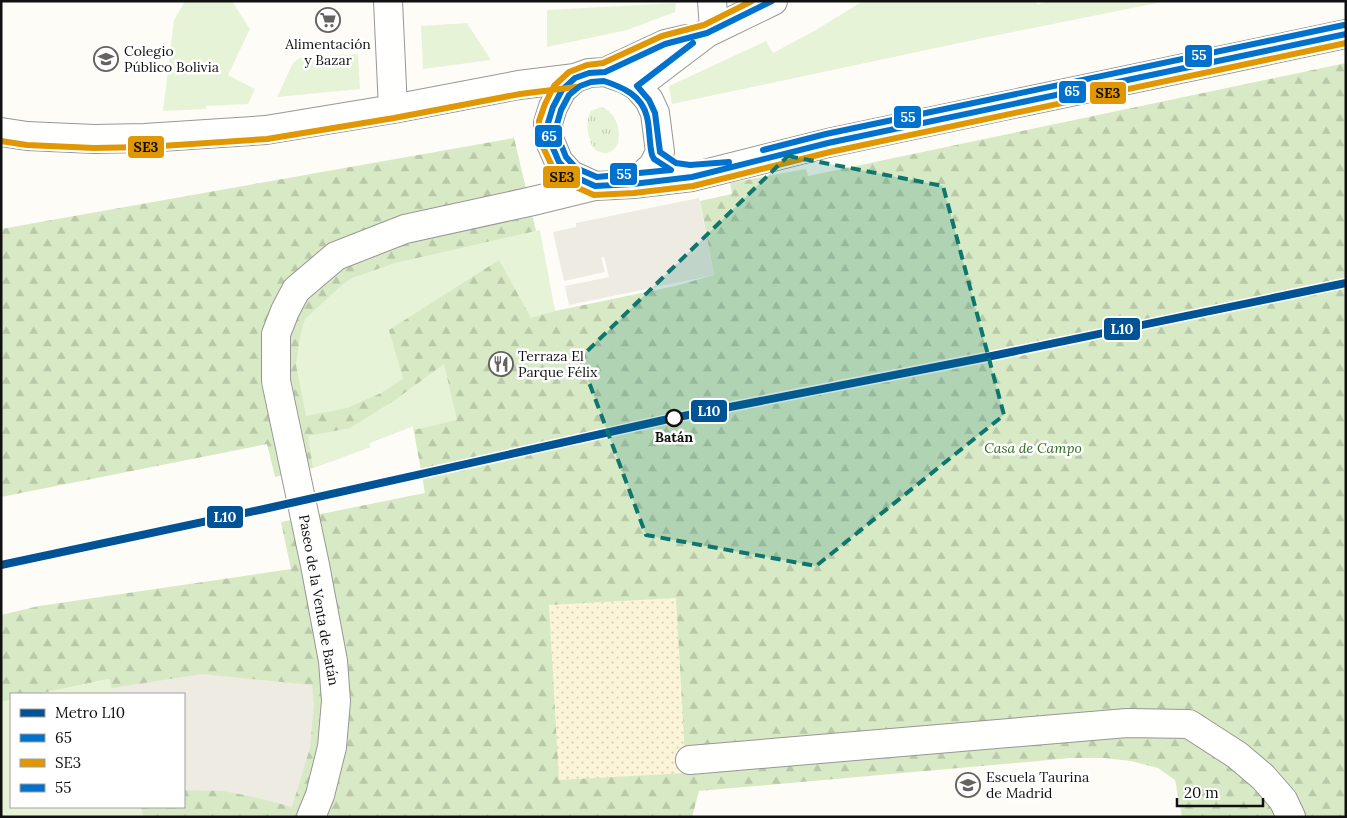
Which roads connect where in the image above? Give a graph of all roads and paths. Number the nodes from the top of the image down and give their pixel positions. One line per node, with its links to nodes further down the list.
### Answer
1 (388, 1): 9 (street)
2 (712, 1): 4 (street)
3 (772, 1): 4 (street)
4 (710, 31): 6 (street); 8 (street)
5 (1346, 34): 12 (street)
6 (605, 72): 7 (street); 8 (street)
7 (575, 78): 9 (street); 14 (street)
8 (637, 86): 11 (street)
9 (393, 108): 10 (street)
10 (1, 132)
11 (660, 152): 12 (street); 13 (street)
12 (762, 159): 13 (street)
13 (633, 184): 14 (street)
14 (595, 186): 16 (street, Paseo de la Venta de Batán)
15 (690, 760): 17 (street)
16 (312, 817)
17 (1291, 817)

